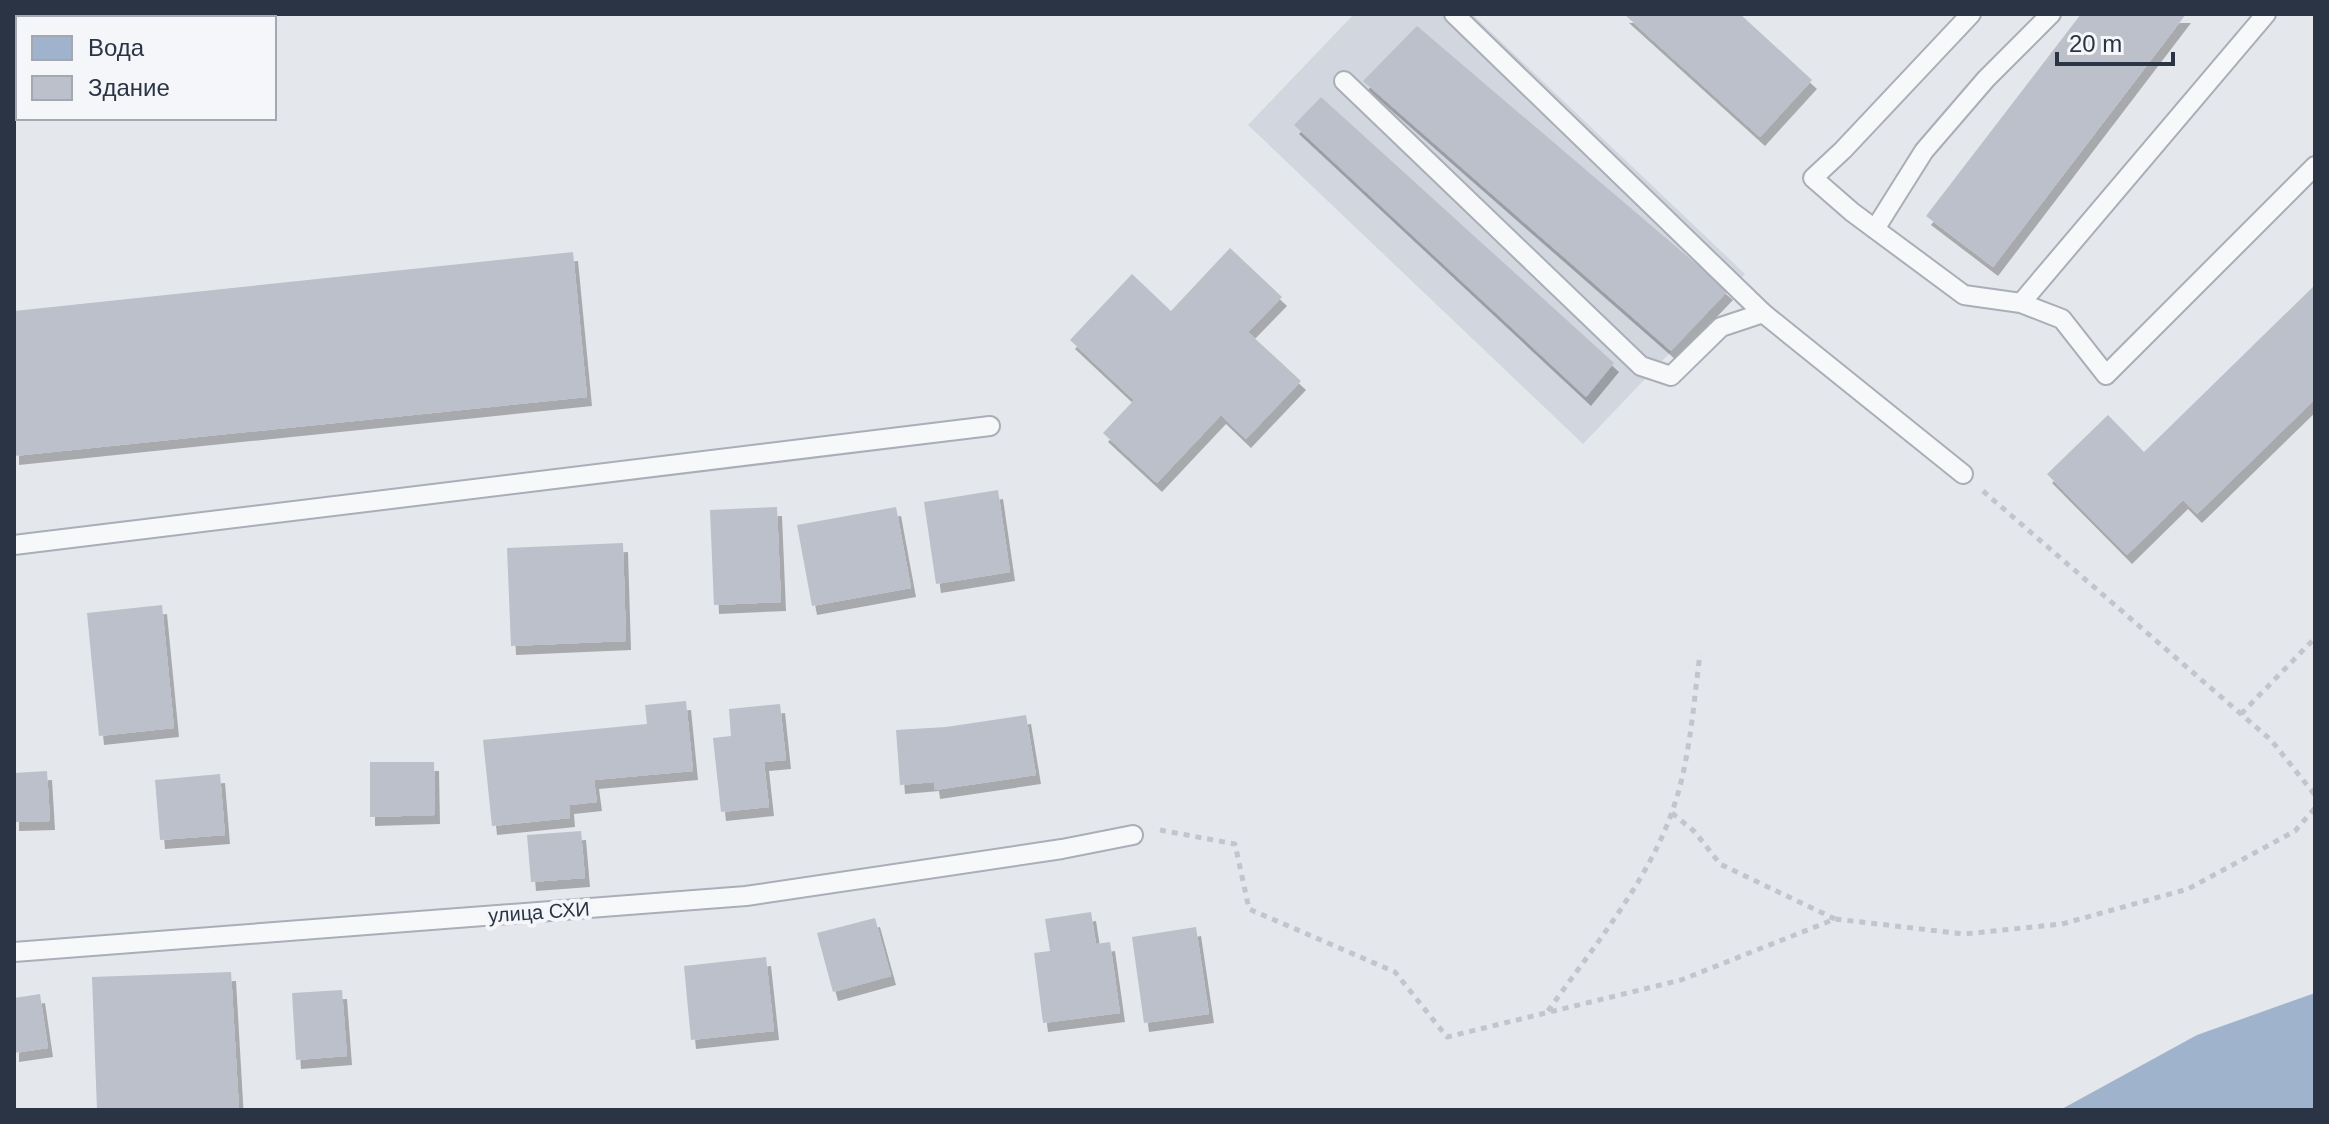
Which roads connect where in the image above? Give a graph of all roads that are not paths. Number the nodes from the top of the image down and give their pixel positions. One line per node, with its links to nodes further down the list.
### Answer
1 (1454, 14): 9 (lane)
2 (1971, 14): 7 (lane)
3 (2051, 14): 7 (lane)
4 (2266, 14): 8 (lane)
5 (1344, 81): 9 (lane)
6 (2315, 166): 8 (lane)
7 (1875, 229): 8 (lane)
8 (2021, 303)
9 (1763, 313): 11 (lane)
10 (990, 426): 12 (lane)
11 (1963, 474)
12 (14, 545)
13 (1133, 835): 14 (lane, улица СХИ)
14 (14, 952)

